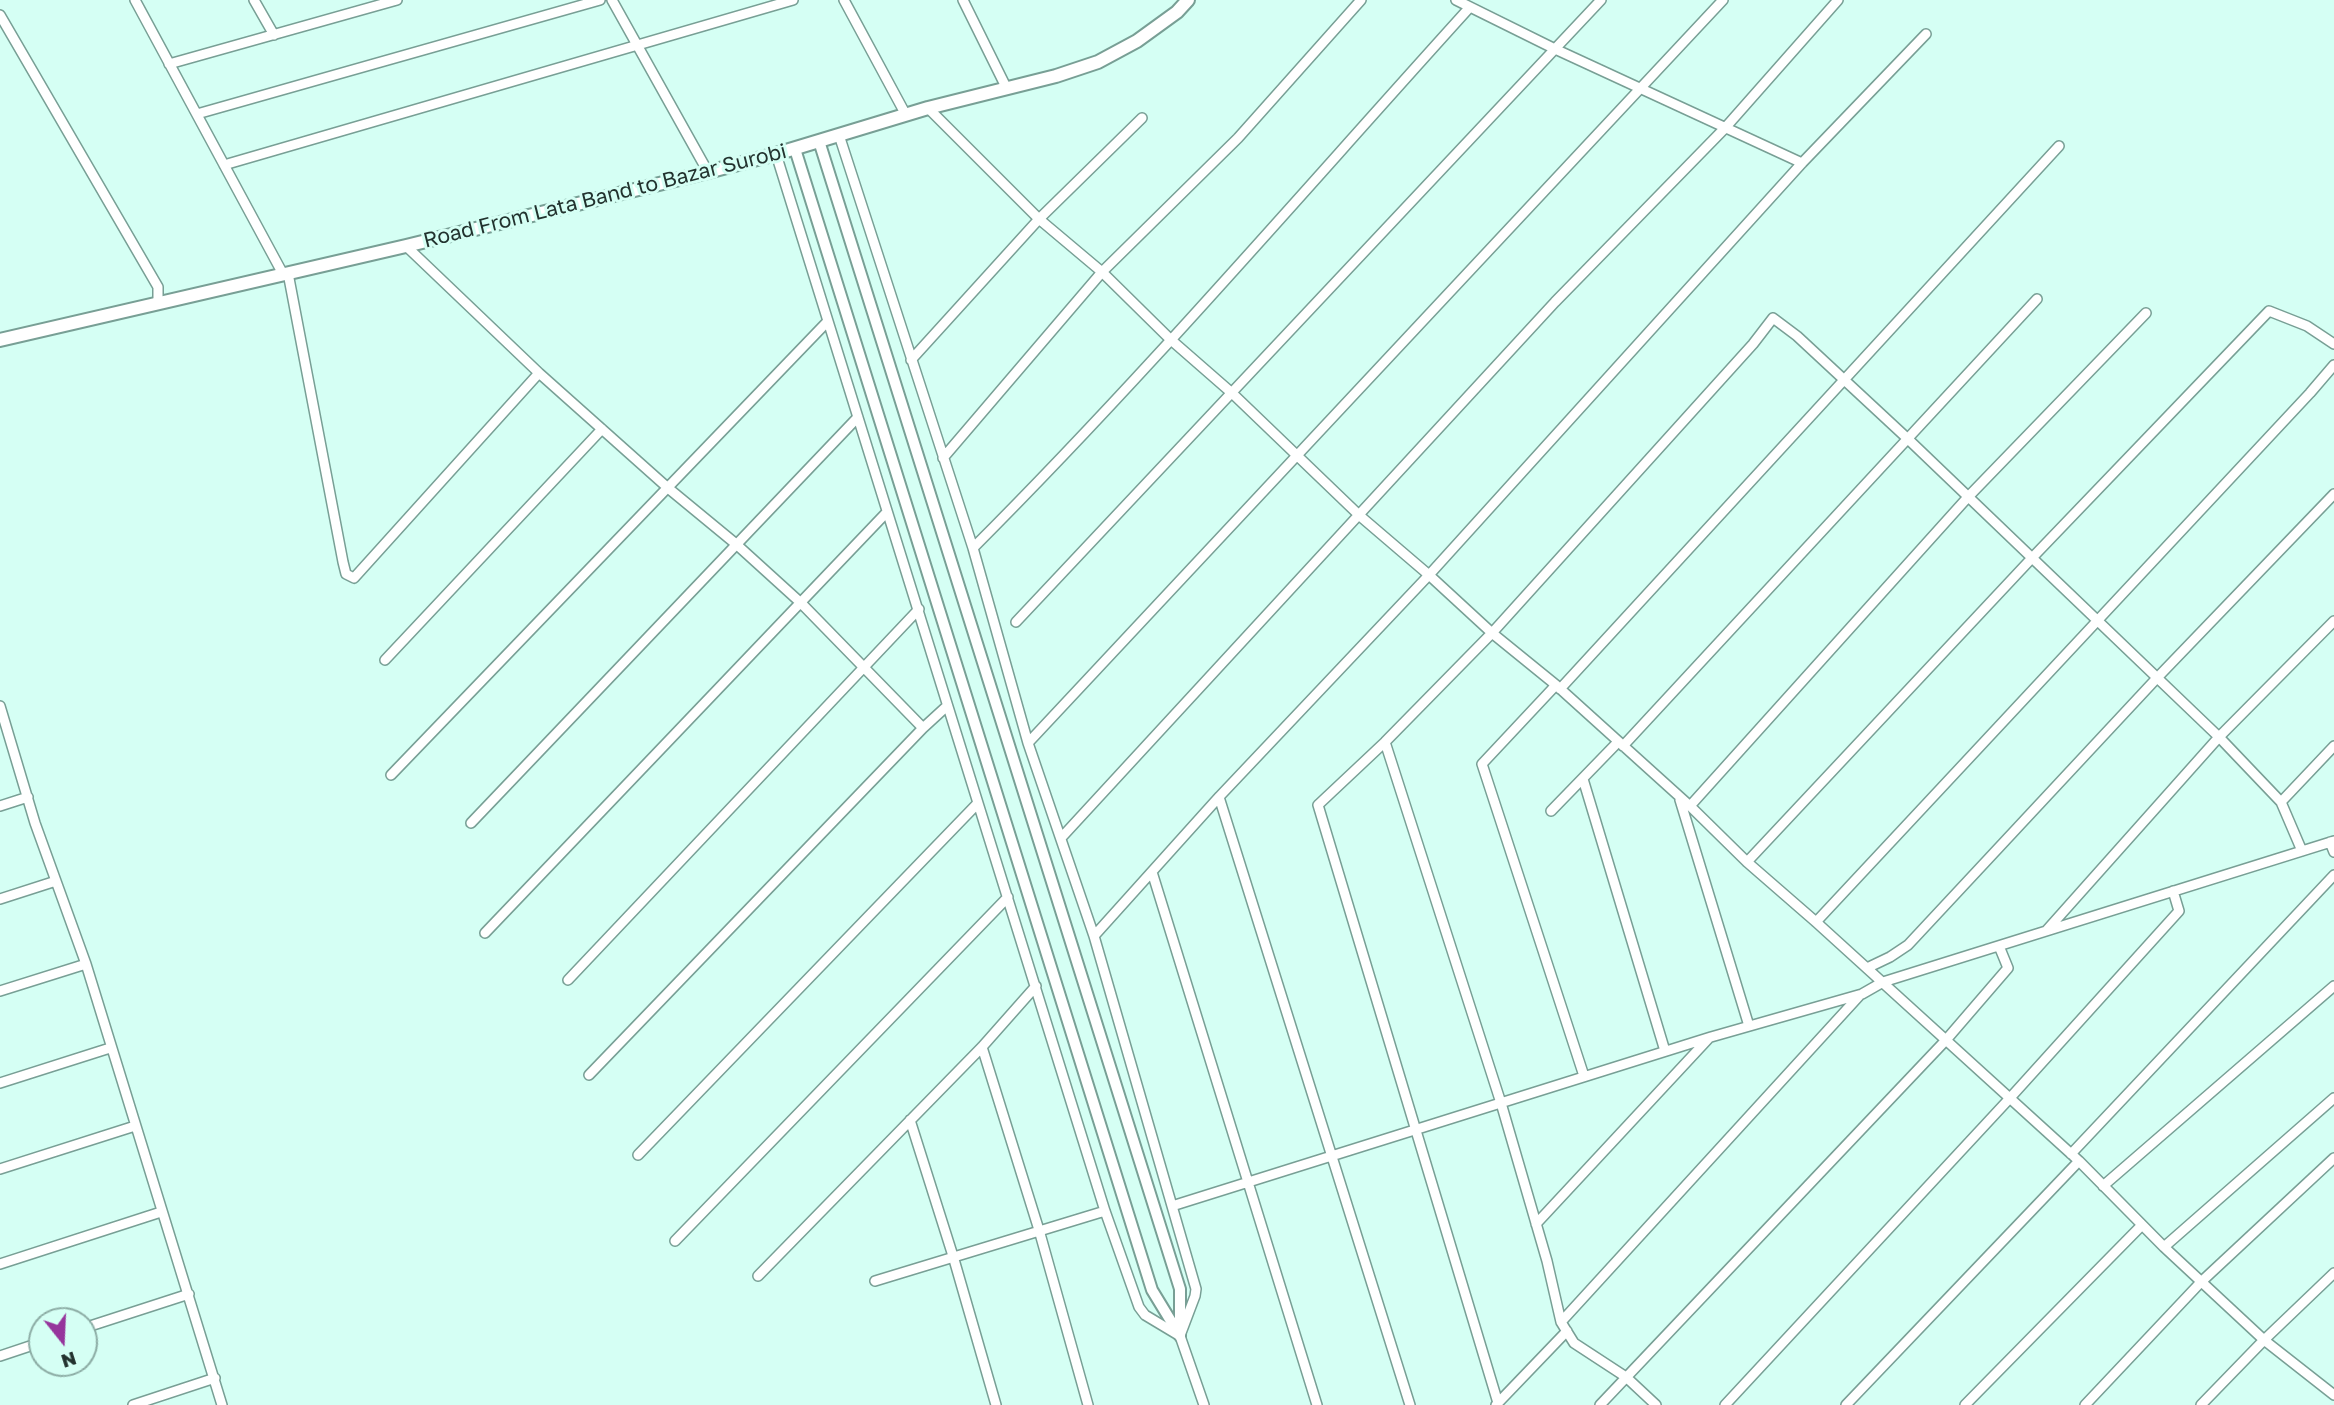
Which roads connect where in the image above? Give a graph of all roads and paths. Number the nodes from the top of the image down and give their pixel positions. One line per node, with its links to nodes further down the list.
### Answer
1 (135, 0): 21 (street)
2 (254, 0): 18 (street)
3 (397, 0): 18 (street)
4 (600, 0): 25 (street)
5 (612, 0): 19 (street)
6 (793, 0): 19 (street)
7 (844, 0): 26 (street)
8 (1188, 0): 23 (main road, Road From Lata Band to Bazar Surobi)
9 (1361, 0): 39 (street)
10 (1456, 0): 15 (street)
11 (1601, 0): 20 (street)
12 (1723, 0): 22 (street)
13 (1838, 0): 28 (street)
14 (967, 1): 23 (street)
15 (1470, 7): 20 (street); 45 (street)
16 (0, 15): 42 (street)
17 (1926, 34): 34 (street)
18 (274, 35): 21 (street)
19 (637, 45): 35 (street); 36 (street)
20 (1555, 49): 22 (street); 52 (street)
21 (169, 64): 25 (street)
22 (1640, 88): 28 (street); 56 (street)
23 (1007, 89): 24 (main road, Road From Lata Band to Bazar Surobi)
24 (928, 108): 26 (main road, Road From Lata Band to Bazar Surobi); 37 (street)
25 (197, 114): 35 (street)
26 (906, 115): 29 (main road, Road From Lata Band to Bazar Surobi)
27 (1142, 118): 37 (street)
28 (1725, 128): 34 (street); 62 (street)
29 (839, 135): 30 (main road, Road From Lata Band to Bazar Surobi); 48 (street)
30 (818, 141): 32 (main road, Road From Lata Band to Bazar Surobi); 159 (street)
31 (2059, 146): 51 (street)
32 (795, 149): 33 (main road, Road From Lata Band to Bazar Surobi); 159 (street)
33 (776, 154): 36 (main road, Road From Lata Band to Bazar Surobi); 44 (street)
34 (1802, 163): 66 (street)
35 (224, 165): 40 (street)
36 (708, 172): 38 (main road, Road From Lata Band to Bazar Surobi)
37 (1040, 219): 39 (street); 48 (street)
38 (405, 246): 40 (main road, Road From Lata Band to Bazar Surobi); 50 (street)
39 (1102, 272): 45 (street); 57 (street)
40 (285, 274): 42 (main road, Road From Lata Band to Bazar Surobi); 50 (street)
41 (2037, 299): 55 (street)
42 (158, 302): 46 (main road, Road From Lata Band to Bazar Surobi)
43 (2146, 313): 60 (street)
44 (828, 322): 53 (street); 58 (street)
45 (1170, 339): 52 (street); 64 (street)
46 (0, 340)
47 (2334, 344): 65 (street)
48 (911, 360): 57 (street)
49 (2334, 365): 71 (street)
50 (539, 373): 54 (street)
51 (1844, 380): 55 (street); 72 (street); 76 (street)
52 (1233, 394): 56 (street); 70 (street)
53 (858, 417): 61 (street); 63 (street)
54 (603, 429): 58 (street); 73 (street)
55 (1909, 440): 60 (street); 83 (street)
56 (1297, 455): 62 (street); 82 (street)
57 (943, 458): 64 (street)
58 (668, 488): 63 (street); 85 (street)
59 (2334, 494): 75 (street)
60 (1968, 497): 65 (street); 93 (street)
61 (887, 512): 67 (street); 68 (street)
62 (1360, 516): 66 (street); 96 (street)
63 (736, 544): 67 (street); 95 (street)
64 (973, 548): 82 (street)
65 (2031, 559): 71 (street); 100 (street)
66 (1429, 575): 72 (street); 88 (street)
67 (801, 603): 74 (street); 109 (street)
68 (919, 609): 74 (street); 77 (street)
69 (2334, 621): 80 (street)
70 (1016, 622)
71 (2097, 622): 75 (street); 107 (street)
72 (1492, 634): 76 (street); 81 (street)
73 (385, 660)
74 (862, 666): 79 (street); 114 (street)
75 (2157, 679): 80 (street); 113 (street)
76 (1558, 687): 83 (street); 127 (street)
77 (947, 706): 79 (street); 91 (street)
78 (1, 710): 87 (street)
79 (923, 728): 126 (street)
80 (2219, 737): 90 (street); 108 (street)
81 (1385, 742): 131 (street); 134 (street)
82 (1028, 744): 96 (street)
83 (1621, 744): 86 (street); 89 (street)
84 (2334, 746): 90 (street)
85 (391, 775)
86 (1583, 779): 94 (street); 125 (street)
87 (28, 797): 92 (street); 103 (street)
88 (1219, 797): 101 (street); 136 (street)
89 (1679, 797): 93 (street); 120 (street)
90 (2281, 802): 98 (street)
91 (978, 803): 105 (street); 135 (street)
92 (0, 806)
93 (1689, 806): 100 (street)
94 (1551, 811)
95 (471, 823)
96 (1061, 838): 110 (street)
97 (2332, 841): 98 (street); 99 (street)
98 (2302, 851): 104 (street)
99 (2334, 852)
100 (1747, 862): 107 (street)
101 (1152, 872): 110 (street); 140 (street)
102 (2334, 875): 137 (street)
103 (56, 881): 106 (street); 112 (street)
104 (2173, 891): 108 (street); 129 (street)
105 (1008, 897): 116 (street); 148 (street)
106 (0, 899)
107 (1816, 922): 113 (street)
108 (2045, 931): 111 (street)
109 (485, 933)
110 (1094, 936): 142 (street)
111 (1999, 946): 115 (street); 122 (street)
112 (86, 964): 118 (street); 124 (street)
113 (1867, 968): 115 (street)
114 (568, 980)
115 (1883, 982): 119 (street); 122 (street)
116 (1036, 986): 123 (street); 143 (street)
117 (2334, 986): 141 (street)
118 (0, 991)
119 (1862, 994): 120 (street); 158 (street)
120 (1749, 1026): 121 (street)
121 (1711, 1037): 125 (street); 145 (street)
122 (1946, 1040): 129 (street); 163 (street)
123 (982, 1047): 132 (street); 147 (street)
124 (110, 1048): 128 (street); 133 (street)
125 (1665, 1051): 127 (street)
126 (589, 1075)
127 (1584, 1076): 131 (street)
128 (0, 1083)
129 (2010, 1098): 137 (street); 176 (street)
130 (2334, 1098): 149 (street)
131 (1501, 1102): 134 (street); 145 (street)
132 (910, 1120): 150 (street); 153 (street)
133 (135, 1126): 139 (street); 144 (street)
134 (1416, 1128): 136 (street); 166 (street)
135 (638, 1155)
136 (1330, 1155): 140 (street); 173 (street)
137 (2075, 1157): 141 (street); 177 (street)
138 (2334, 1158): 155 (street)
139 (0, 1169)
140 (1246, 1182): 142 (street); 172 (street)
141 (2103, 1186): 146 (street)
142 (1172, 1206): 159 (street)
143 (1105, 1211): 147 (street); 159 (street)
144 (161, 1212): 151 (street); 156 (street)
145 (1536, 1224): 158 (street)
146 (2142, 1225): 149 (street); 178 (street)
147 (1039, 1230): 150 (street); 170 (street)
148 (675, 1241)
149 (2164, 1247): 155 (street)
150 (953, 1256): 154 (street); 169 (street)
151 (0, 1264)
152 (2334, 1273): 160 (street)
153 (758, 1276)
154 (875, 1281)
155 (2201, 1282): 160 (street); 179 (street)
156 (189, 1294): 157 (street); 164 (street)
157 (98, 1323)
158 (1564, 1326): 163 (street); 166 (street)
159 (1180, 1336): 171 (street)
160 (2264, 1340): 165 (street); 180 (street)
161 (28, 1347): 162 (street)
162 (0, 1356)
163 (1626, 1377): 174 (street); 175 (street)
164 (215, 1378): 167 (street); 168 (street)
165 (2334, 1395)
166 (1497, 1404)
167 (133, 1405)
168 (222, 1405)
169 (996, 1405)
170 (1088, 1405)
171 (1204, 1405)
172 (1317, 1405)
173 (1410, 1405)
174 (1600, 1405)
175 (1656, 1405)
176 (1725, 1405)
177 (1846, 1405)
178 (1965, 1405)
179 (2085, 1405)
180 (2201, 1405)

